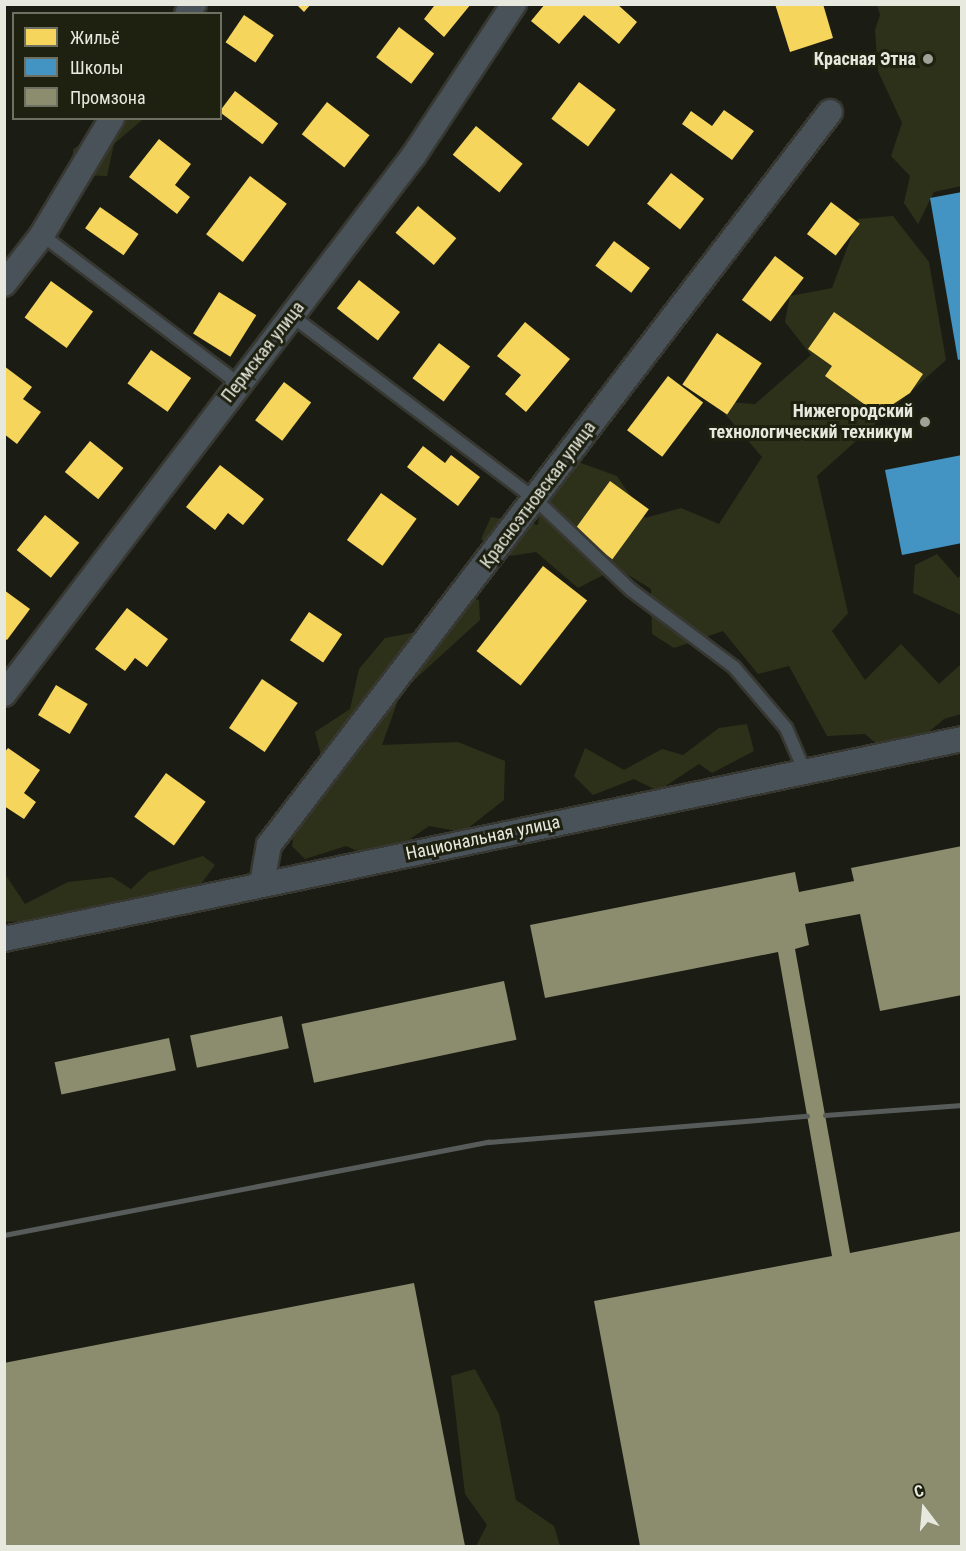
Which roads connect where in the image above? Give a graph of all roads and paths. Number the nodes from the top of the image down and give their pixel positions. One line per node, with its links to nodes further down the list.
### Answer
1 (514, 4): 6 (street, Пермская улица)
2 (830, 112): 8 (street, Красноэтновская улица)
3 (111, 120): 4 (street)
4 (42, 235): 5 (street); 7 (lane)
5 (4, 284)
6 (292, 316): 7 (street, Пермская улица); 8 (lane)
7 (238, 383): 9 (street, Пермская улица)
8 (535, 499): 11 (lane); 12 (street, Красноэтновская улица)
9 (4, 694)
10 (962, 739): 11 (street, Национальная улица)
11 (805, 772): 12 (street, Национальная улица)
12 (262, 884): 13 (street, Национальная улица)
13 (4, 939)

